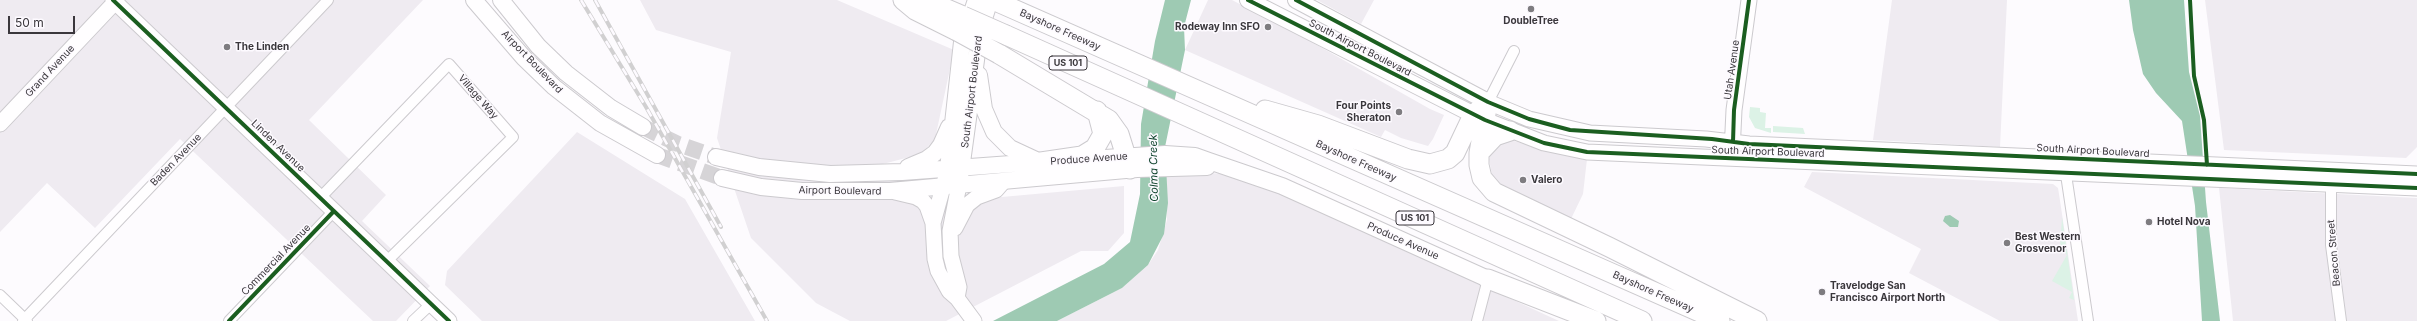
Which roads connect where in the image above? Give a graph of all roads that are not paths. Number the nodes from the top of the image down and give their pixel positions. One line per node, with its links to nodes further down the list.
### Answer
1 (328, 0): 19 (street, Baden Avenue)
2 (474, 0): 27 (main road, Airport Boulevard)
3 (501, 0): 23 (main road, Airport Boulevard)
4 (903, 0): 13 (highway)
5 (926, 0): 13 (highway, US 101)
6 (976, 0): 18 (main road, South Airport Boulevard)
7 (990, 0): 15 (main road, South Airport Boulevard)
8 (993, 0): 16 (highway, Bayshore Freeway / US 101)
9 (1248, 0): 21 (main road, South Airport Boulevard)
10 (1296, 0): 17 (main road, South Airport Boulevard)
11 (1749, 0): 25 (street, Utah Avenue)
12 (115, 1): 19 (street, Linden Avenue); 22 (street, Grand Avenue)
13 (960, 24): 20 (highway, bridge); 62 (highway, US 101, bridge)
14 (1514, 51): 17 (street)
15 (977, 52): 31 (main road); 33 (main road, South Airport Boulevard)
16 (1193, 89): 21 (highway); 63 (highway, Bayshore Freeway / US 101)
17 (1488, 102): 21 (highway); 25 (street, South Airport Boulevard)
18 (956, 104): 33 (main road, South Airport Boulevard); 36 (main road)
19 (227, 107): 46 (street, Linden Avenue); 55 (street, Baden Avenue)
20 (1097, 111): 31 (highway); 32 (highway)
21 (1479, 118): 24 (street, South Airport Boulevard); 26 (highway)
22 (0, 124)
23 (643, 127)
24 (1510, 131): 26 (highway); 30 (street, South Airport Boulevard)
25 (1733, 142): 29 (street, South Airport Boulevard); 30 (street, Utah Avenue)
26 (1479, 153): 64 (highway)
27 (657, 155)
28 (716, 157): 36 (main road, Airport Boulevard)
29 (2064, 158): 34 (street, South Airport Boulevard); 37 (street)
30 (1731, 159): 37 (street, South Airport Boulevard)
31 (1041, 162): 32 (main road, Produce Avenue); 33 (main road, Produce Avenue)
32 (1132, 162): 40 (main road, Produce Avenue); 51 (main road, Produce Avenue)
33 (955, 168): 36 (main road, Airport Boulevard); 42 (main road, South Airport Boulevard); 43 (street)
34 (2183, 170): 35 (street, South Airport Boulevard); 37 (street, South Airport Boulevard)
35 (2205, 172): 38 (street, South Airport Boulevard); 41 (street, South Airport Boulevard)
36 (879, 173)
37 (2066, 173): 65 (street)
38 (2417, 174)
39 (722, 178): 45 (main road, Airport Boulevard)
40 (1003, 182): 42 (main road, Produce Avenue); 49 (street)
41 (2331, 184): 44 (street, South Airport Boulevard); 66 (street, Beacon Street)
42 (959, 185): 43 (main road, Airport Boulevard); 49 (street)
43 (943, 186): 45 (main road, Airport Boulevard); 48 (street)
44 (2417, 188)
45 (890, 191): 48 (street)
46 (320, 198): 47 (street, Linden Avenue); 50 (street, Village Way)
47 (334, 211): 50 (street, Linden Avenue); 56 (street, Commercial Avenue)
48 (934, 223): 53 (street)
49 (950, 245): 53 (street)
50 (387, 261): 54 (street, Linden Avenue)
51 (1488, 279): 60 (street); 61 (highway)
52 (0, 295): 55 (street)
53 (957, 298): 59 (street)
54 (431, 304): 57 (street); 58 (street, Linden Avenue)
55 (25, 320)
56 (229, 321)
57 (413, 321)
58 (449, 321)
59 (974, 321)
60 (1478, 321)
61 (1596, 321)
62 (1642, 321)
63 (1720, 321)
64 (1757, 321)
65 (2088, 321)
66 (2341, 321)

